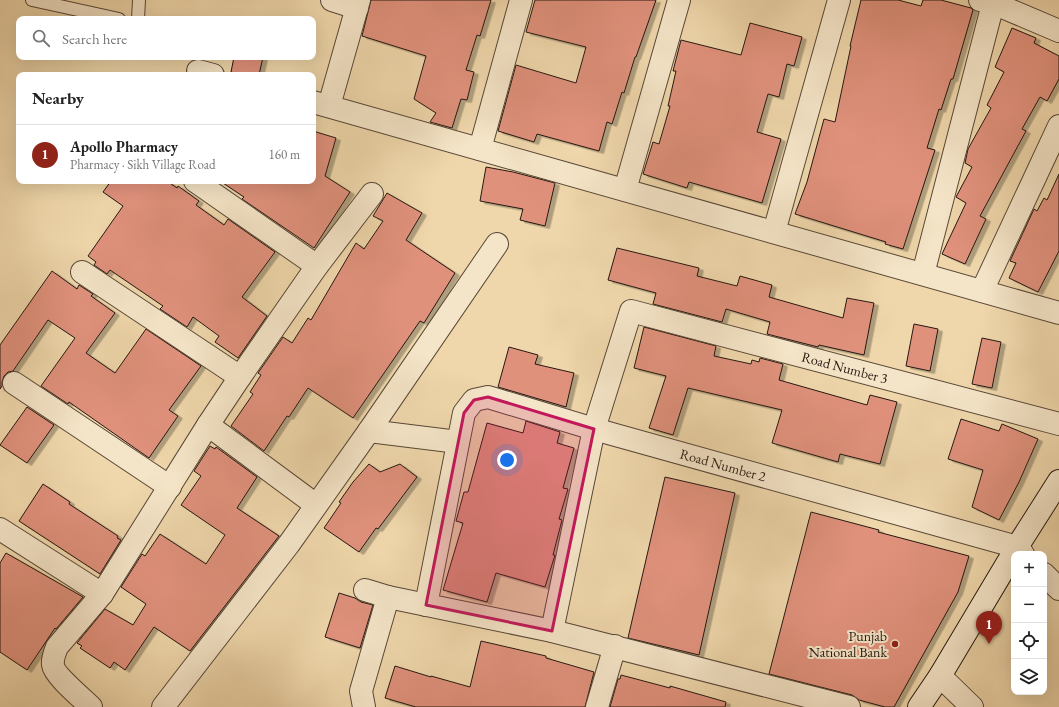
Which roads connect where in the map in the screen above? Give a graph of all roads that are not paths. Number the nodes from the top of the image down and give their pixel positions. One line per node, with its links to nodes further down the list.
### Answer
1 (32, 0): 9 (lane)
2 (139, 0): 10 (lane)
3 (332, 0): 8 (street)
4 (521, 0): 14 (street)
5 (679, 0): 16 (street)
6 (839, 0): 18 (street)
7 (989, 1): 11 (street); 22 (street)
8 (358, 4): 12 (street)
9 (105, 16)
10 (138, 16)
11 (1059, 31)
12 (321, 104): 14 (street)
13 (1059, 126): 23 (street)
14 (480, 149): 16 (street)
15 (199, 184): 20 (street)
16 (624, 190): 18 (street)
17 (372, 194): 20 (street)
18 (774, 232): 22 (street)
19 (497, 244): 30 (street)
20 (318, 266): 25 (street)
21 (82, 272): 25 (street)
22 (923, 274): 23 (street)
23 (982, 291): 24 (street)
24 (1059, 313)
25 (240, 377): 28 (street)
26 (14, 383): 33 (street)
27 (1059, 424): 29 (street, Road Number 3)
28 (208, 425): 33 (street); 34 (street)
29 (594, 429): 31 (street, Road Number 2); 36 (street, Road Number 2); 44 (street)
30 (368, 431): 31 (street); 34 (street)
31 (458, 442): 43 (street, Road Number 2)
32 (1059, 482): 36 (street)
33 (170, 487): 41 (street)
34 (316, 505): 48 (street)
35 (0, 529): 41 (street)
36 (1020, 551)
37 (1011, 565): 46 (street)
38 (1047, 577): 39 (street)
39 (1059, 589)
40 (365, 590): 42 (street)
41 (102, 594): 47 (street)
42 (388, 597): 43 (street); 49 (street)
43 (426, 605): 44 (street)
44 (552, 631): 45 (street)
45 (615, 646): 50 (street); 51 (street)
46 (940, 676): 52 (street); 53 (street)
47 (91, 707)
48 (163, 707)
49 (364, 707)
50 (597, 707)
51 (848, 707)
52 (919, 707)
53 (972, 707)

